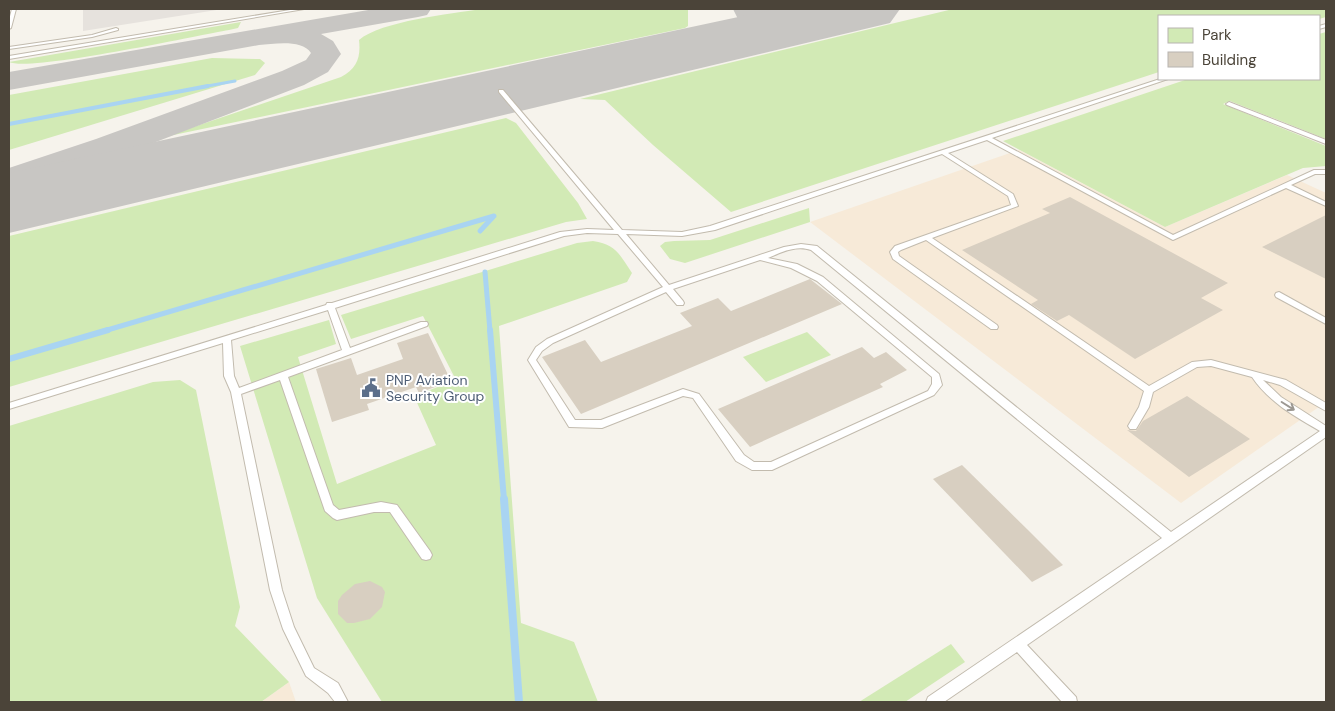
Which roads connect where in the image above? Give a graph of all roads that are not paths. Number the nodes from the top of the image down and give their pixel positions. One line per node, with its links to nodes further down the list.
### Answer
1 (14, 9): 3 (lane)
2 (302, 9): 6 (lane)
3 (9, 28)
4 (116, 29): 5 (lane)
5 (9, 48)
6 (9, 58)
7 (1162, 80): 10 (lane)
8 (501, 91): 16 (lane)
9 (1229, 104): 11 (lane)
10 (988, 138): 12 (lane); 14 (lane)
11 (1326, 142)
12 (944, 153): 16 (lane); 17 (lane)
13 (1326, 172): 14 (lane)
14 (1285, 185): 15 (lane)
15 (1326, 204)
16 (620, 232): 19 (lane); 22 (lane)
17 (927, 238): 25 (lane); 30 (lane)
18 (760, 258): 19 (lane); 19 (lane); 36 (lane)
19 (668, 288): 21 (lane)
20 (1278, 295): 23 (lane)
21 (680, 302)
22 (330, 305): 26 (lane); 27 (lane)
23 (1326, 321)
24 (424, 324): 27 (lane)
25 (994, 327)
26 (227, 338): 31 (lane); 32 (lane)
27 (346, 352): 28 (lane)
28 (283, 375): 31 (lane); 37 (lane)
29 (1255, 375): 30 (lane); 33 (lane); 35 (lane, one-way to 35)
30 (1149, 390): 34 (lane)
31 (236, 392): 39 (lane)
32 (9, 406)
33 (1326, 407)
34 (1133, 426)
35 (1326, 431): 36 (lane)
36 (1170, 538): 38 (lane)
37 (426, 555)
38 (1018, 644): 40 (lane); 41 (lane)
39 (342, 702)
40 (933, 702)
41 (1071, 702)

